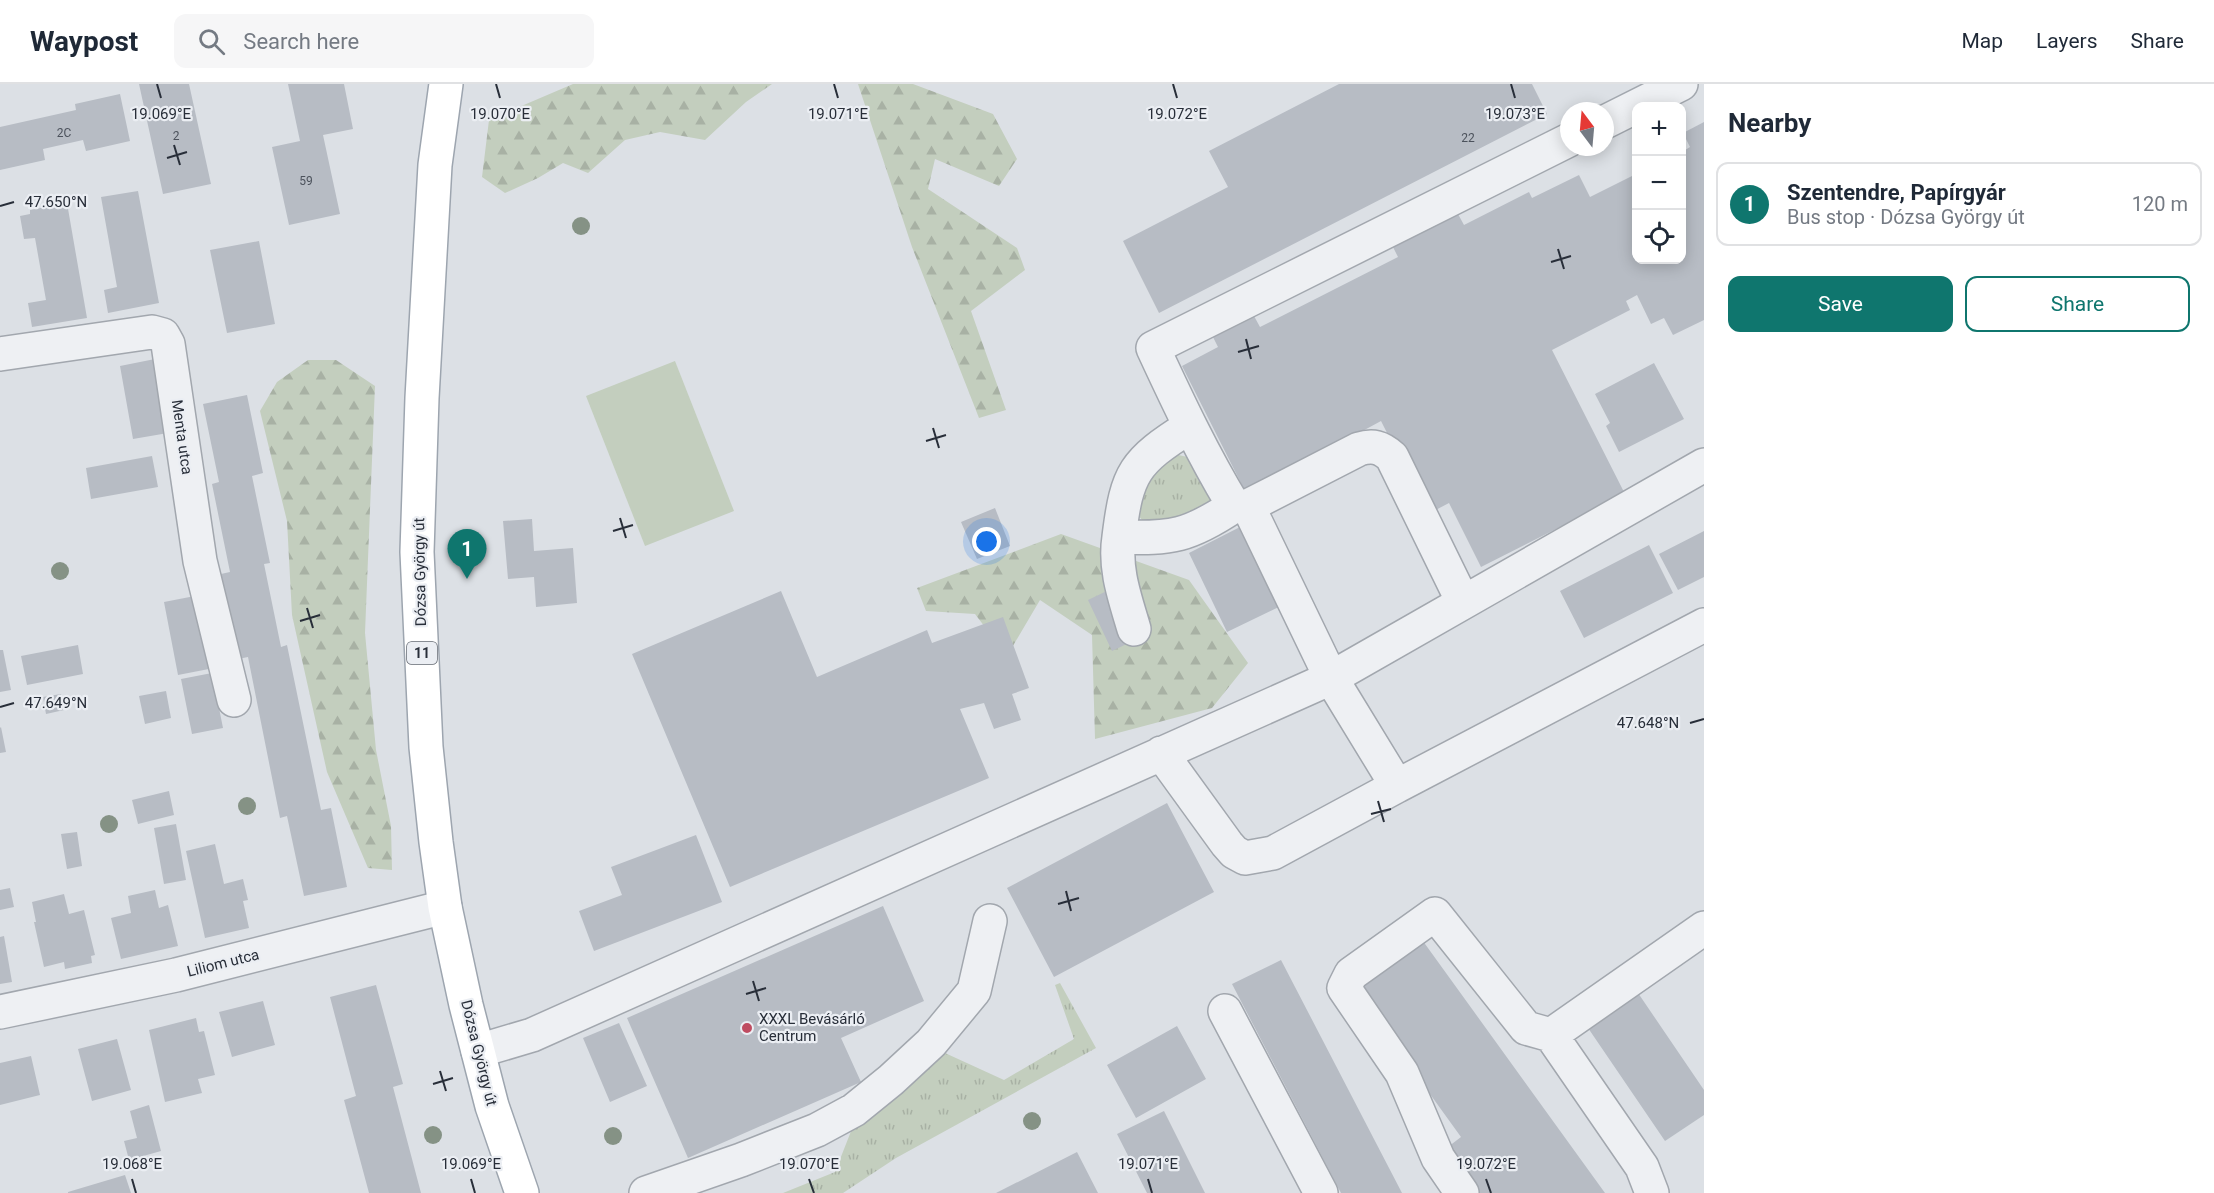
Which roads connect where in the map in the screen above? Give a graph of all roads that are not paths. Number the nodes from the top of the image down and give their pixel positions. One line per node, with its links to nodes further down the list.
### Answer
1 (446, 84): 17 (main road, Dózsa György út / 11)
2 (1681, 84): 3 (street)
3 (1614, 118)
4 (1560, 144): 6 (street)
5 (0, 354): 14 (street, Menta utca)
6 (1189, 427): 8 (street); 9 (street)
7 (1704, 465): 10 (street)
8 (1241, 506): 9 (street); 10 (street); 13 (street)
9 (1119, 537): 12 (street)
10 (1463, 602): 13 (street)
11 (1704, 625): 16 (street)
12 (1134, 629)
13 (1331, 678): 15 (street); 16 (street)
14 (234, 700)
15 (1161, 753): 16 (street); 23 (street)
16 (1397, 786)
17 (445, 907): 21 (street, Liliom utca); 23 (main road, Dózsa György út / 11)
18 (990, 921): 25 (street)
19 (1704, 928): 22 (street)
20 (1225, 1011): 26 (street)
21 (0, 1012)
22 (1551, 1035): 27 (street); 28 (street)
23 (478, 1051): 24 (main road, Dózsa György út / 11)
24 (522, 1193)
25 (646, 1193)
26 (1321, 1193)
27 (1462, 1193)
28 (1652, 1193)

